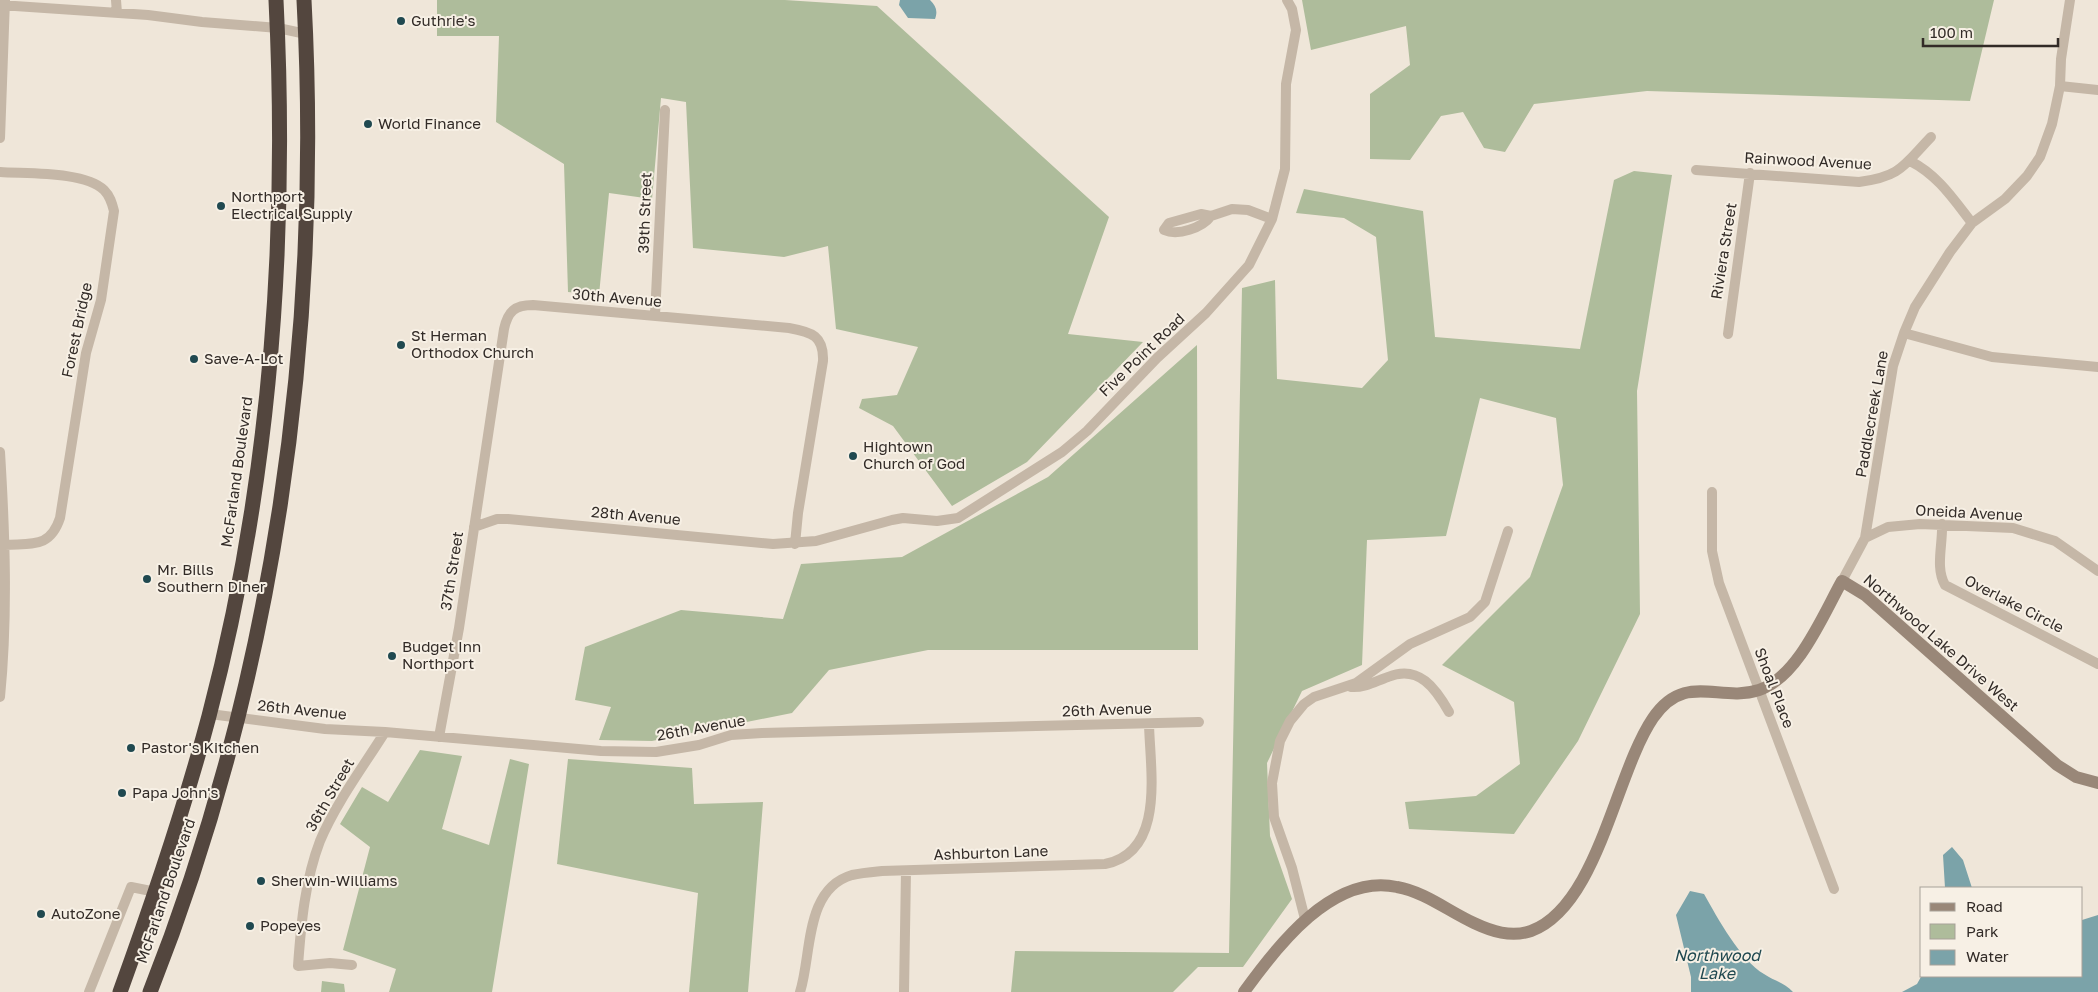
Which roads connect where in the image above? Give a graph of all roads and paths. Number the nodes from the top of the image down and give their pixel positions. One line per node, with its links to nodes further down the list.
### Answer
1 (116, 0): 7 (street)
2 (276, 0): 8 (highway, McFarland Boulevard)
3 (304, 0): 9 (highway, McFarland Boulevard)
4 (1287, 0): 19 (street, Five Point Road)
5 (2070, 0): 10 (street, Paddlecreek Lane)
6 (3, 4): 7 (street); 14 (street)
7 (116, 13): 8 (street)
8 (278, 28): 9 (street); 45 (highway, McFarland Boulevard)
9 (306, 34): 46 (highway, McFarland Boulevard)
10 (2060, 86): 11 (street); 20 (street, Paddlecreek Lane)
11 (2098, 90)
12 (665, 110): 22 (street, 39th Street)
13 (1931, 137): 15 (street, Rainwood Avenue)
14 (0, 138)
15 (1910, 161): 18 (street, Rainwood Avenue); 20 (street)
16 (1696, 170): 18 (street, Rainwood Avenue)
17 (0, 172): 37 (street, Forest Bridge)
18 (1750, 173): 24 (street, Riviera Street)
19 (1272, 219): 21 (street); 36 (street, Five Point Road)
20 (1972, 223): 23 (street, Paddlecreek Lane)
21 (1162, 231)
22 (655, 316): 26 (street, 30th Avenue); 36 (street, 30th Avenue)
23 (1904, 333): 25 (street); 30 (street, Paddlecreek Lane)
24 (1728, 334)
25 (2098, 367)
26 (492, 409): 32 (street, 37th Street)
27 (0, 452): 29 (street)
28 (1712, 492): 42 (street, Shoal Place)
29 (1, 499): 37 (street)
30 (1870, 515): 33 (street); 35 (street, Paddlecreek Lane)
31 (1942, 524): 33 (street, Oneida Avenue); 38 (street, Oneida Avenue); 40 (street, Overlake Circle)
32 (474, 527): 36 (street, 28th Avenue); 50 (street, 37th Street)
33 (1888, 527): 35 (street, Oneida Avenue)
34 (1508, 531): 41 (street)
35 (1865, 538): 39 (street, Paddlecreek Lane)
36 (795, 544)
37 (5, 545): 43 (street)
38 (2098, 571)
39 (1842, 581): 42 (street, Northwood Lake Drive West); 51 (street, Northwood Lake Drive West)
40 (2098, 664)
41 (1345, 687): 44 (street); 55 (street)
42 (1759, 690): 53 (street, Shoal Place); 55 (street, Northwood Lake Drive West)
43 (0, 697)
44 (1449, 712)
45 (210, 714): 46 (street, 26th Avenue); 54 (highway, McFarland Boulevard)
46 (237, 718): 49 (street, 26th Avenue); 59 (highway, McFarland Boulevard)
47 (1199, 722): 48 (street, 26th Avenue)
48 (1149, 724): 50 (street, 26th Avenue); 52 (street, Ashburton Lane)
49 (385, 732): 50 (street, 26th Avenue); 56 (street, 36th Street)
50 (439, 737)
51 (2098, 783)
52 (906, 871): 60 (street, Ashburton Lane); 61 (street)
53 (1834, 889)
54 (156, 892): 57 (street); 58 (highway, McFarland Boulevard)
55 (1305, 919): 62 (street, Northwood Lake Drive West)
56 (352, 965)
57 (89, 992)
58 (120, 992)
59 (150, 992)
60 (800, 992)
61 (904, 992)
62 (1244, 992)

